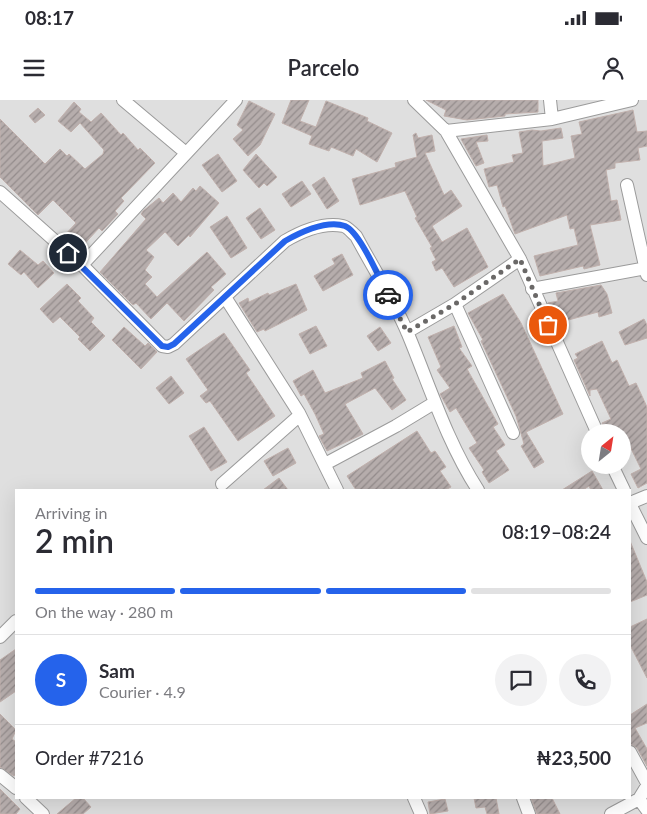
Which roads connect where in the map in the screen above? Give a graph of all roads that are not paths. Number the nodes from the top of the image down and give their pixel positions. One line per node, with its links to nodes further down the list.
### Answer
1 (123, 100): 8 (street)
2 (236, 100): 8 (street)
3 (414, 100): 7 (street)
4 (550, 100): 6 (street)
5 (632, 100): 6 (street)
6 (552, 119): 7 (street)
7 (446, 131): 11 (street)
8 (186, 153): 12 (street)
9 (627, 185): 13 (street)
10 (0, 192): 12 (street)
11 (520, 259): 14 (street); 16 (street)
12 (82, 265): 15 (street)
13 (646, 271): 14 (street)
14 (532, 289): 20 (street)
15 (225, 297): 17 (street); 19 (street)
16 (455, 304): 17 (street); 21 (street)
17 (407, 332): 18 (street)
18 (434, 403): 22 (street); 26 (street)
19 (300, 416): 22 (street); 24 (street)
20 (594, 424)
21 (513, 433)
22 (324, 464): 25 (street)
23 (616, 474): 27 (street)
24 (222, 484)
25 (336, 489)
26 (477, 489)
27 (624, 489)
28 (647, 496): 29 (street)
29 (631, 503)
30 (631, 505): 31 (street)
31 (647, 538)
32 (15, 622): 33 (street)
33 (0, 637)
34 (631, 754): 36 (street)
35 (0, 775): 37 (street)
36 (647, 785): 41 (street)
37 (15, 787)
38 (27, 799): 43 (street)
39 (414, 799): 44 (street)
40 (523, 799): 45 (street)
41 (639, 799): 42 (street); 46 (street)
42 (647, 810)
43 (42, 814)
44 (421, 814)
45 (529, 814)
46 (611, 814)

